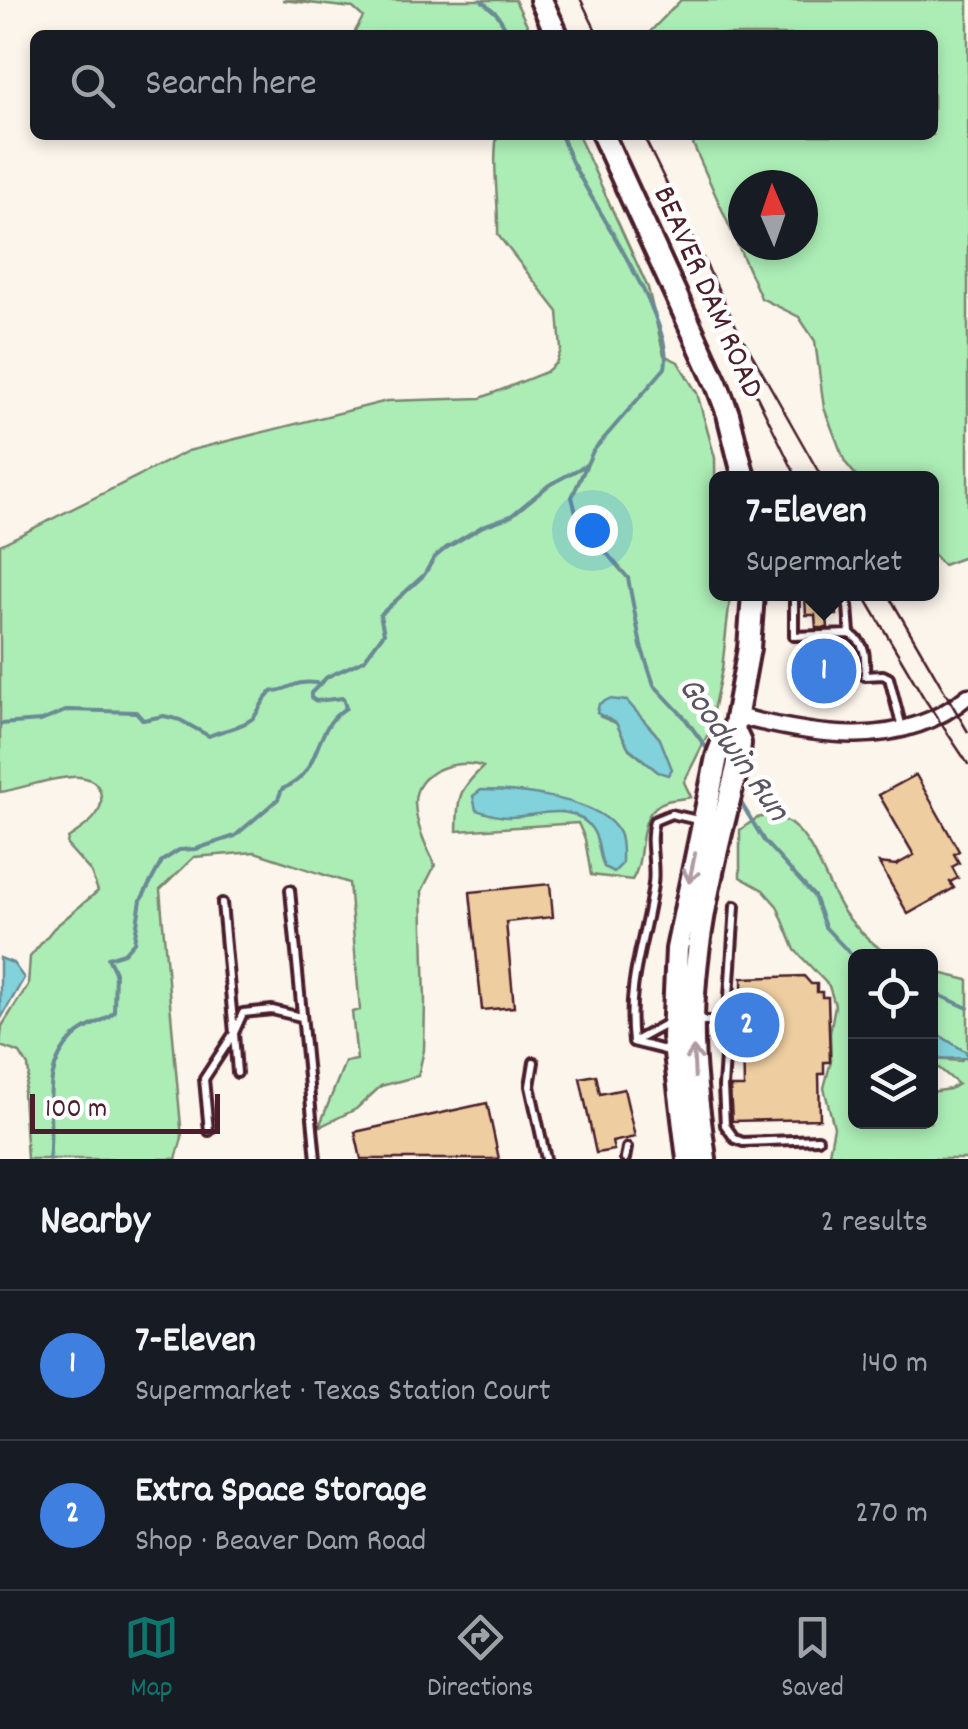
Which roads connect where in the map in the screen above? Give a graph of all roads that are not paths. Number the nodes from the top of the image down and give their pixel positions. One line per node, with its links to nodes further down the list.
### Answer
1 (541, 0): 2 (main road)
2 (555, 30)
3 (605, 140): 4 (main road, BEAVER DAM ROAD)
4 (742, 471)
5 (752, 601): 11 (main road)
6 (794, 601): 8 (lane)
7 (846, 601): 8 (lane)
8 (850, 634): 10 (lane)
9 (968, 696): 10 (street)
10 (902, 728): 11 (street)
11 (732, 729): 12 (main road); 13 (main road)
12 (724, 820): 13 (lane); 18 (main road)
13 (702, 821): 18 (main road, one-way to 18); 21 (lane)
14 (290, 890): 17 (lane)
15 (222, 903): 20 (lane)
16 (735, 906): 19 (lane)
17 (302, 1017): 20 (lane); 28 (lane)
18 (683, 1021): 19 (lane); 21 (lane); 22 (main road); 32 (main road, one-way to 18)
19 (728, 1021): 26 (lane)
20 (234, 1033): 24 (lane); 25 (lane)
21 (633, 1042): 22 (lane)
22 (674, 1053): 31 (main road)
23 (534, 1062): 29 (lane)
24 (237, 1073)
25 (209, 1131)
26 (818, 1139)
27 (627, 1148): 30 (lane)
28 (316, 1159)
29 (546, 1159)
30 (625, 1159)
31 (688, 1159)
32 (705, 1159)

